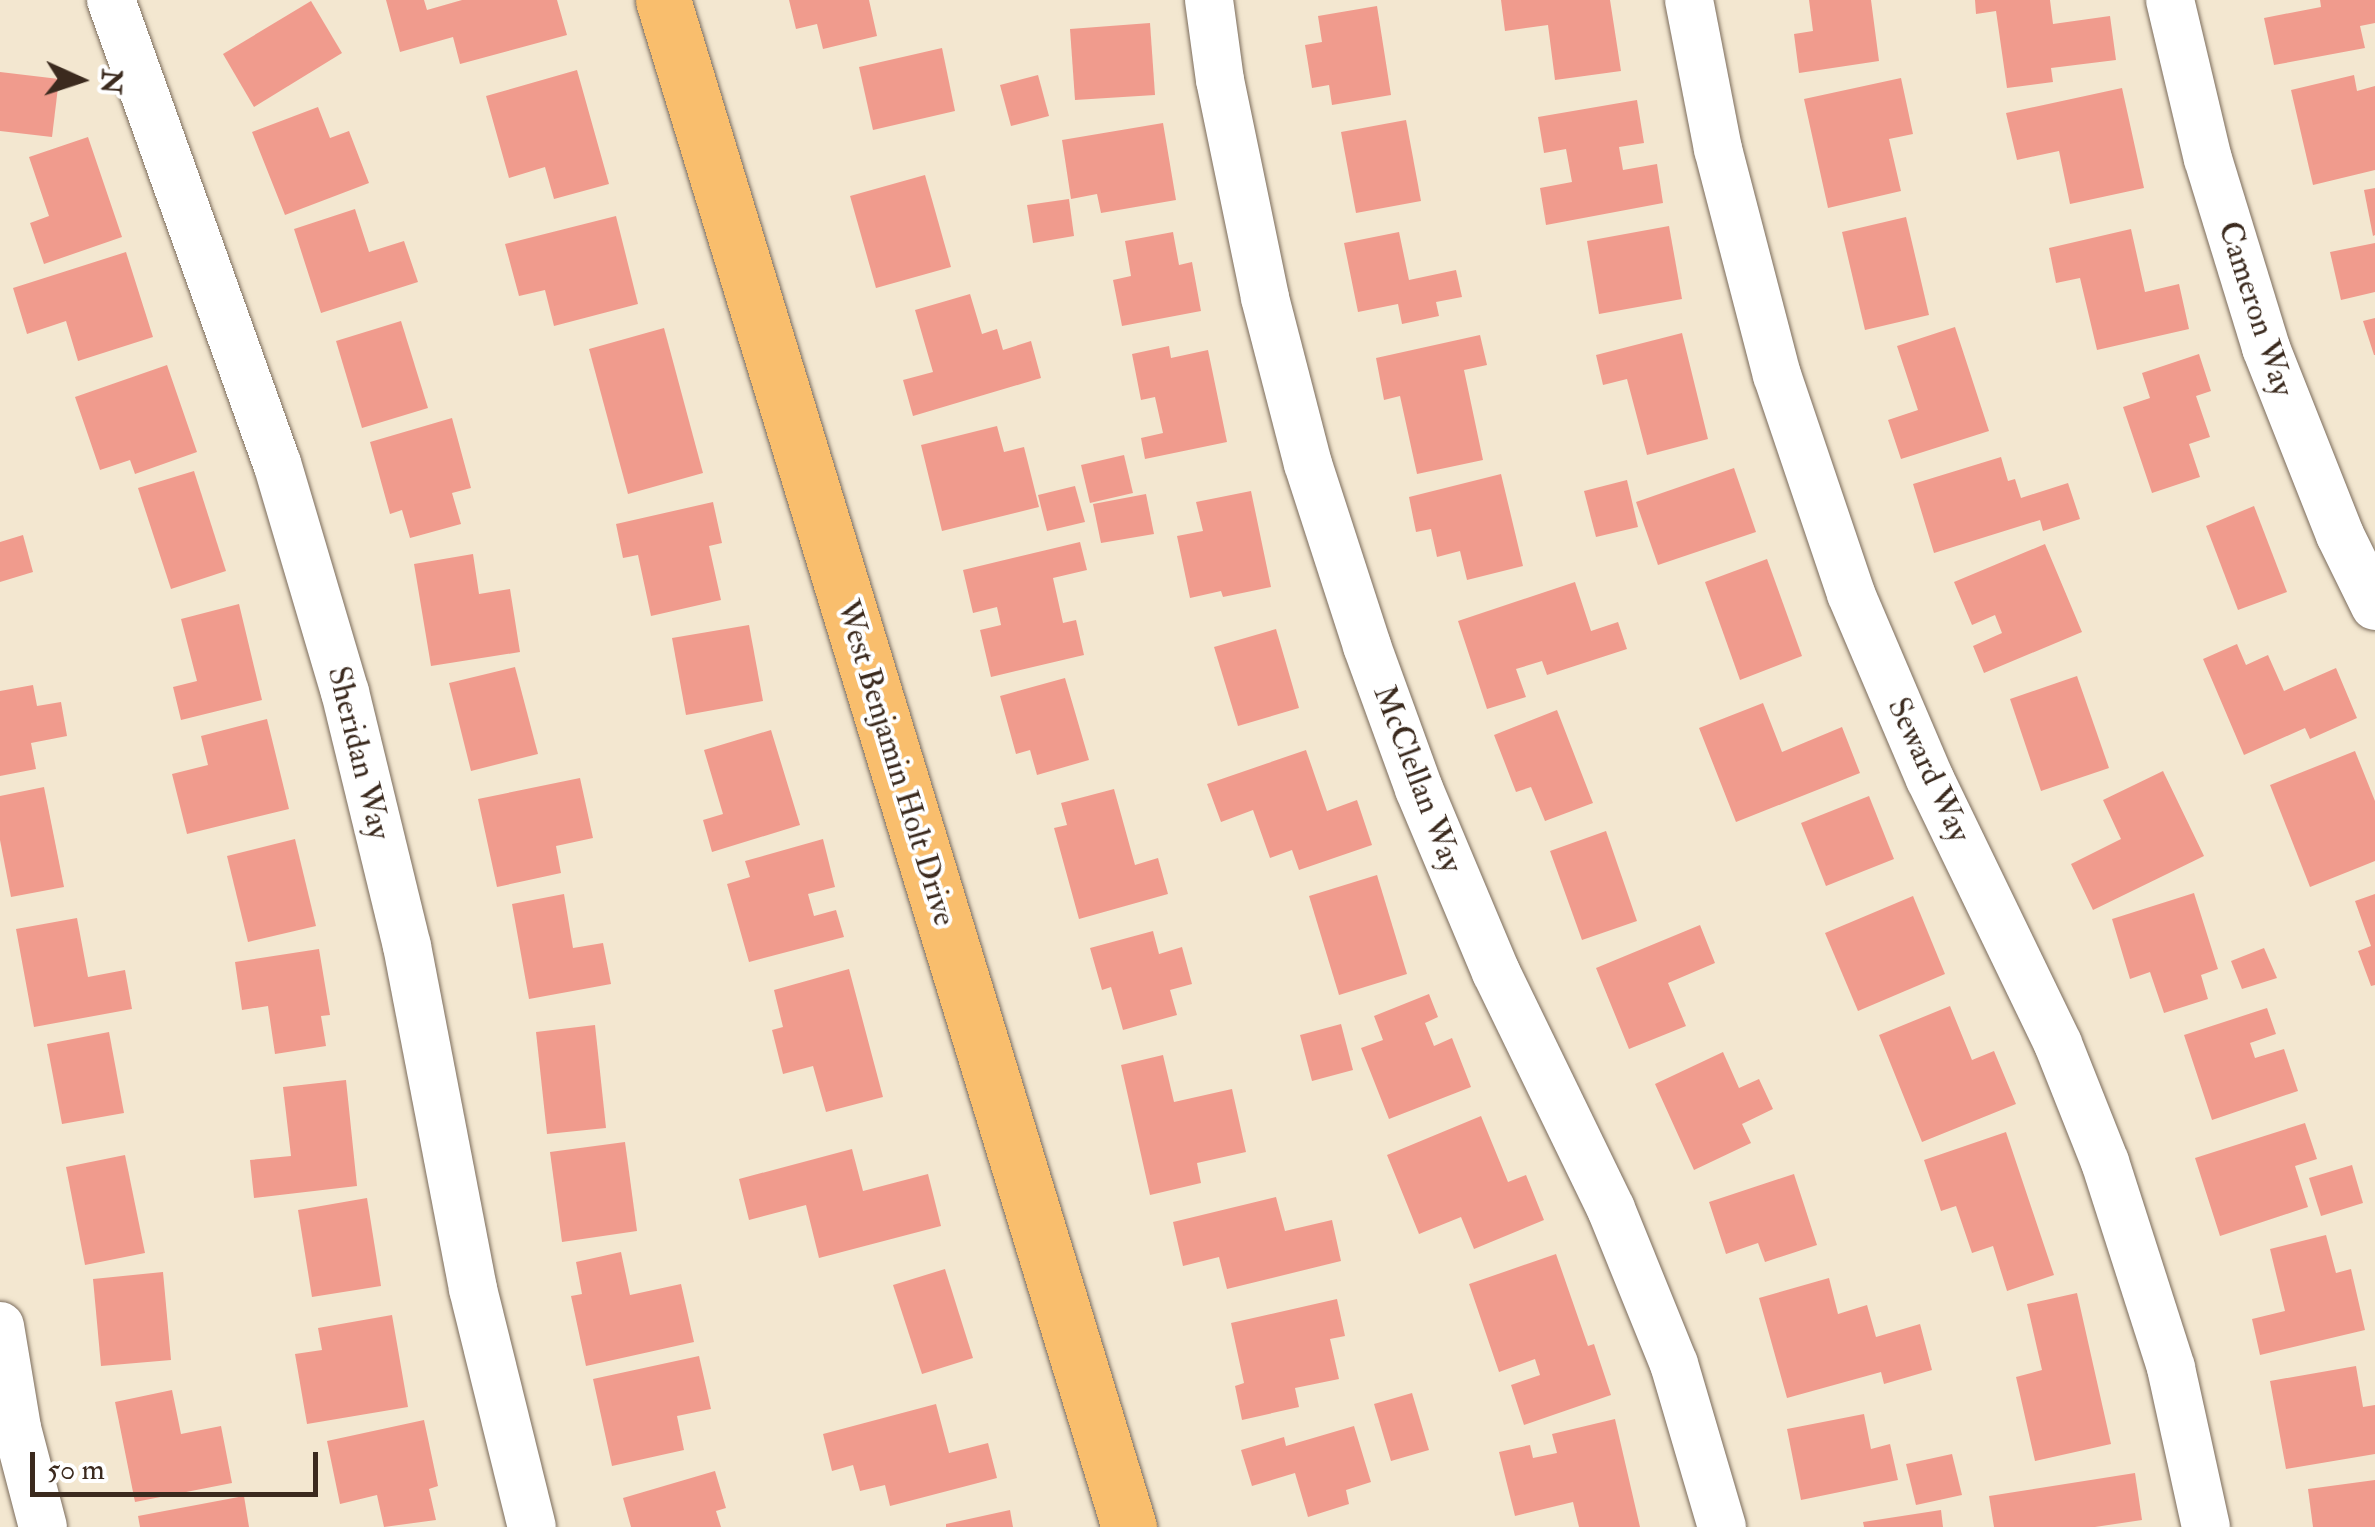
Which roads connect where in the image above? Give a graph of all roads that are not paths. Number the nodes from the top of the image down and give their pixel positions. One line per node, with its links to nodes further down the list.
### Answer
1 (111, 0): 9 (street, Sheridan Way)
2 (663, 0): 10 (main road, West Benjamin Holt Drive)
3 (1209, 0): 11 (street, McClellan Way)
4 (1689, 0): 12 (street, Seward Way)
5 (2170, 0): 6 (street, Cameron Way)
6 (2375, 606)
7 (0, 1326): 8 (street)
8 (43, 1527)
9 (532, 1527)
10 (1128, 1527)
11 (1722, 1527)
12 (2206, 1527)

